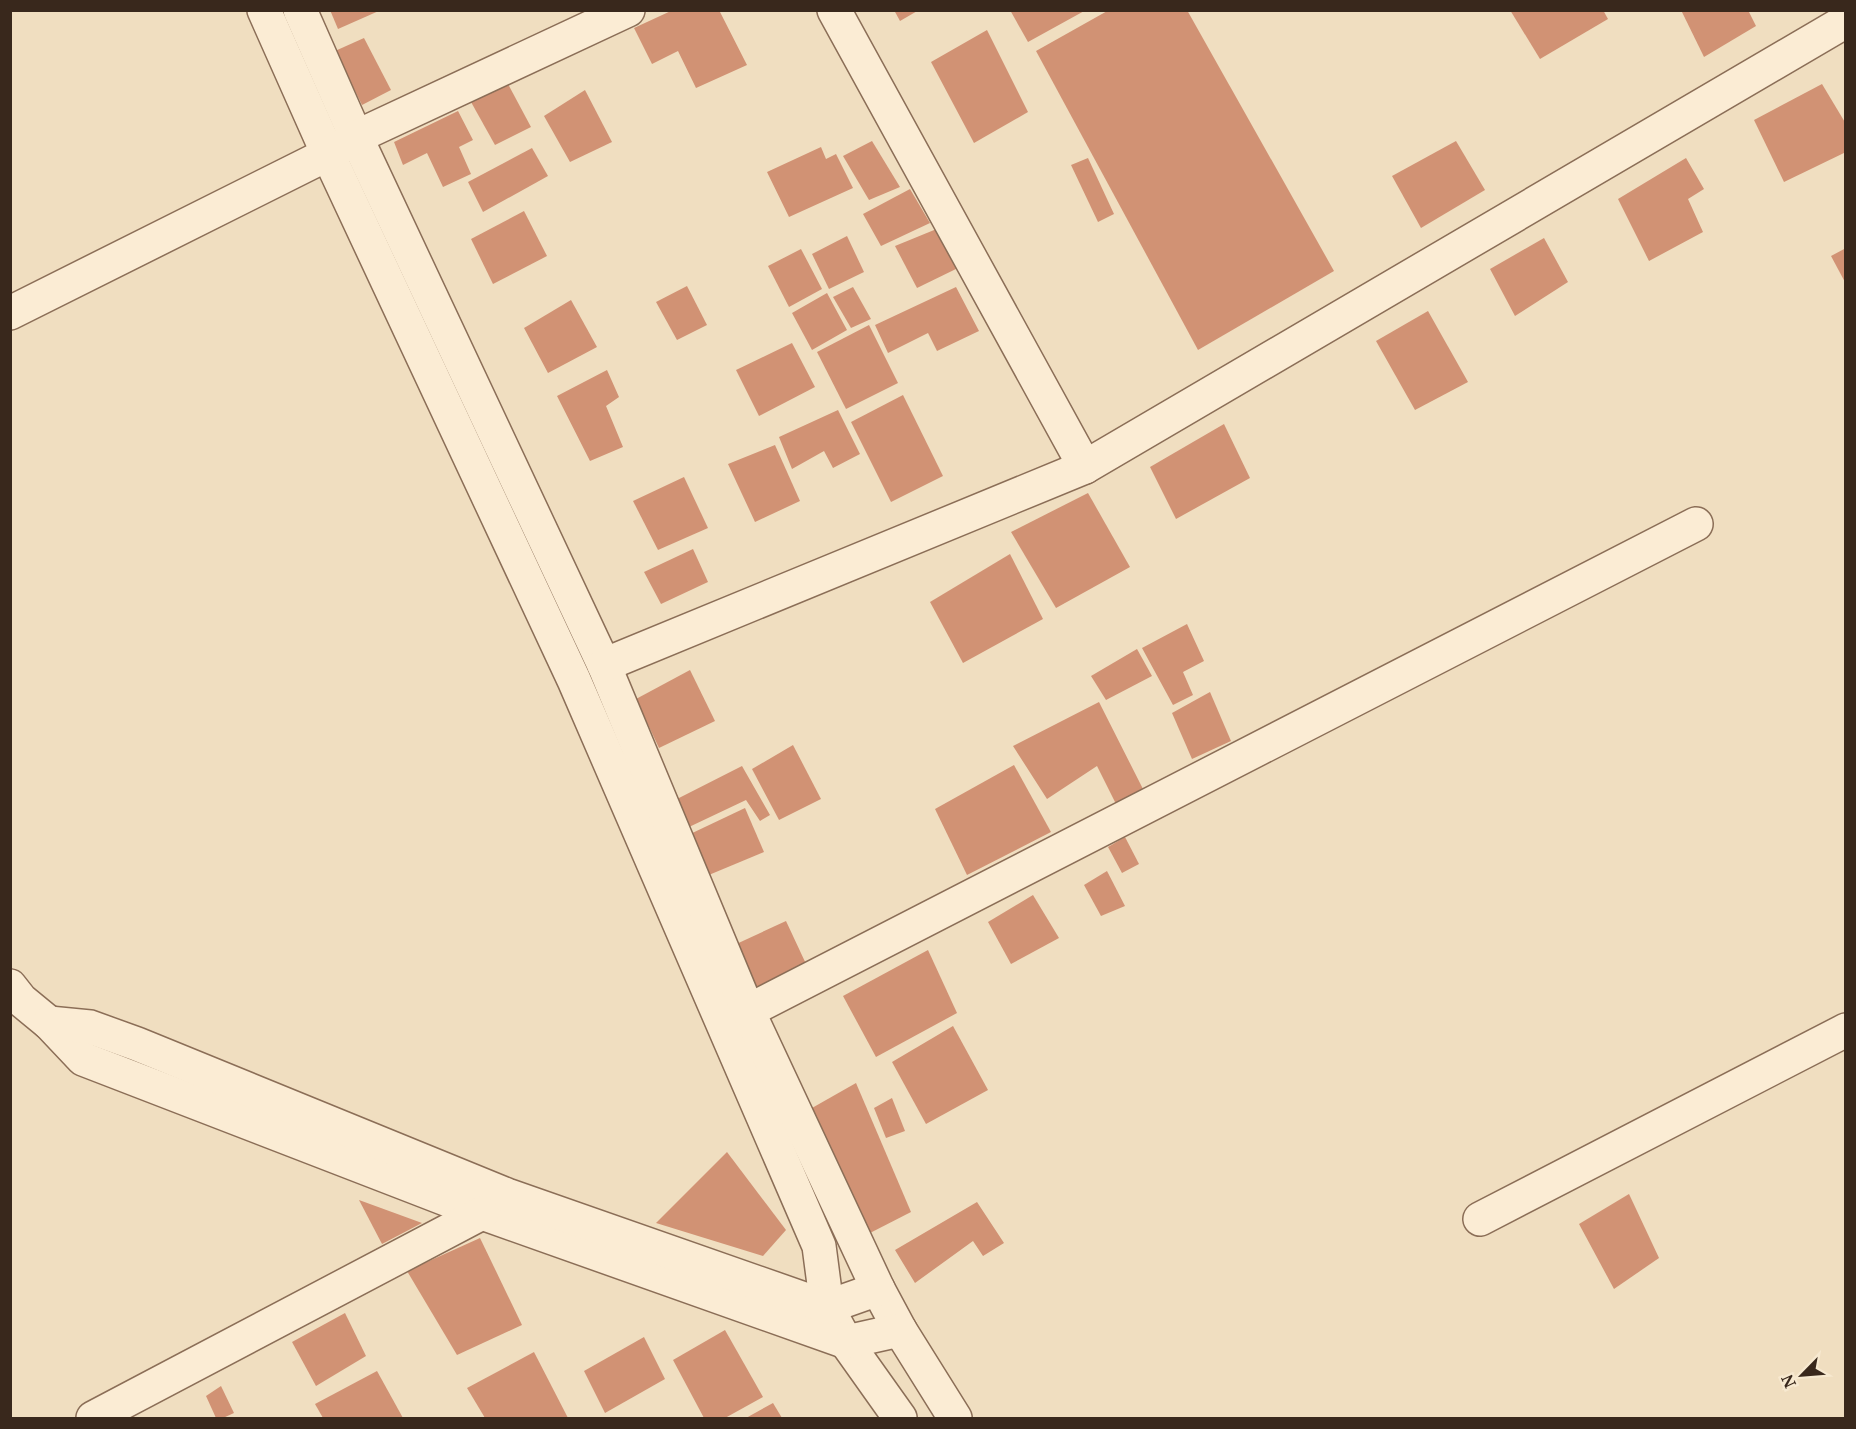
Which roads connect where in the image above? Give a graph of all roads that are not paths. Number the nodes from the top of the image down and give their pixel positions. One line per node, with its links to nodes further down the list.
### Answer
1 (264, 10): 7 (street)
2 (300, 10): 6 (street)
3 (628, 10): 6 (street)
4 (834, 10): 9 (street)
5 (1845, 21): 9 (street)
6 (356, 137): 7 (street); 11 (street)
7 (328, 154): 8 (street); 19 (street)
8 (10, 313)
9 (1085, 466): 11 (street)
10 (1696, 524): 13 (street)
11 (604, 665): 13 (street)
12 (14, 997): 14 (street)
13 (748, 1011): 18 (street)
14 (49, 1023): 16 (street); 19 (street)
15 (1845, 1030): 17 (street)
16 (482, 1213): 21 (street); 22 (street)
17 (1480, 1219)
18 (878, 1289): 19 (street); 20 (street)
19 (827, 1307): 21 (street)
20 (900, 1330): 21 (street); 24 (street)
21 (846, 1342): 23 (street)
22 (93, 1419)
23 (900, 1419)
24 (955, 1419)

